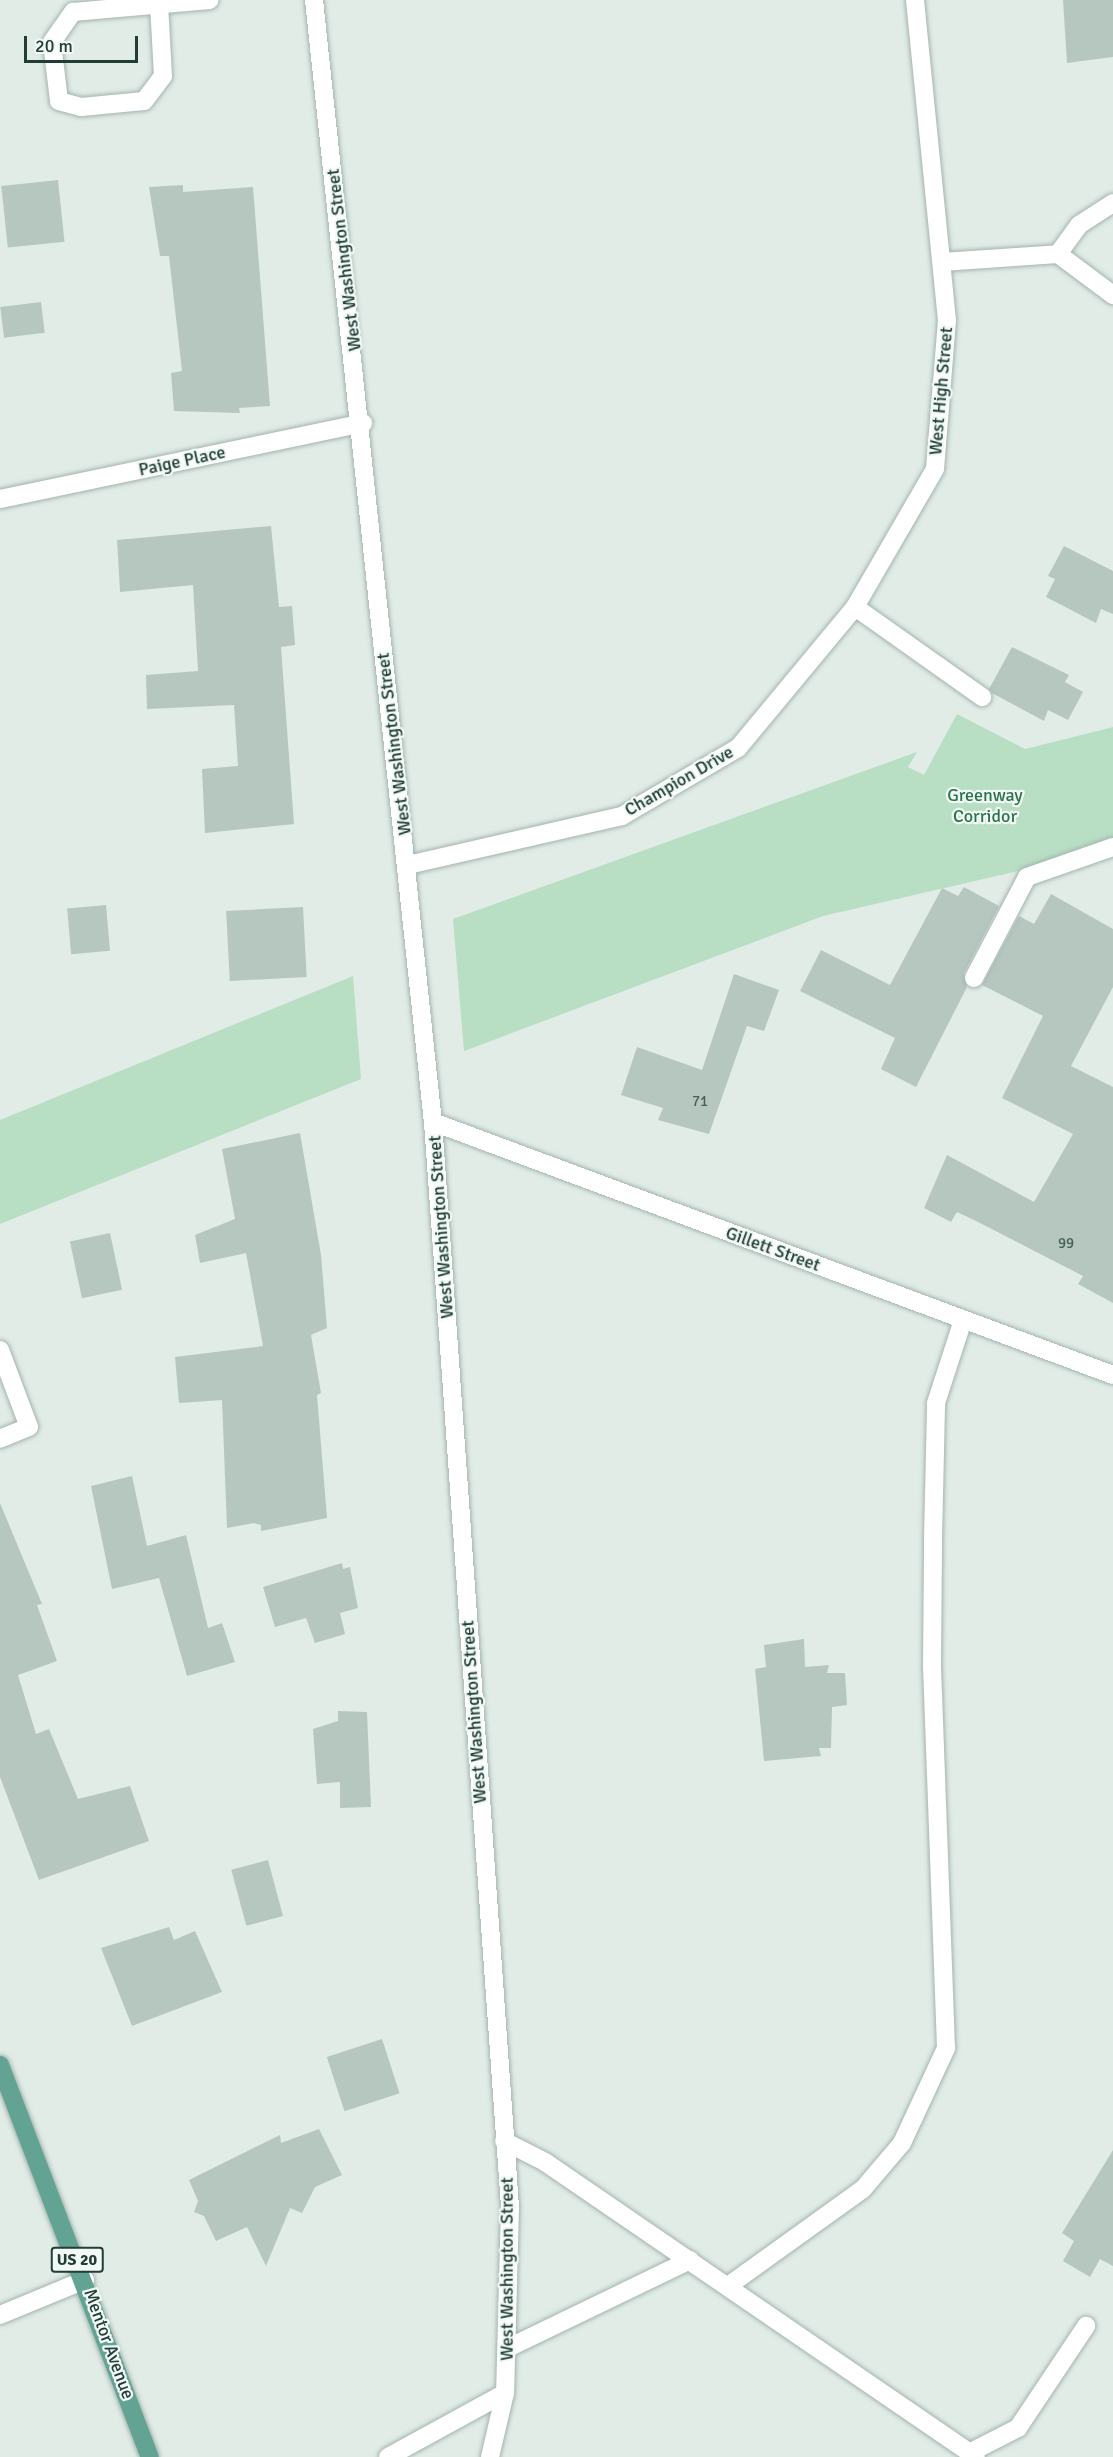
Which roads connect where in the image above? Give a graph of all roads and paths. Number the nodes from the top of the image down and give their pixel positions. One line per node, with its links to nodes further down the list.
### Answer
1 (209, 0): 4 (street)
2 (314, 0): 9 (street, West Washington Street)
3 (915, 0): 7 (street, West High Street)
4 (159, 4): 4 (street)
5 (1113, 203): 6 (street)
6 (1058, 254): 7 (street); 8 (street)
7 (942, 262): 11 (street, West High Street)
8 (1113, 295)
9 (363, 423): 10 (street, Paige Place); 14 (street, West Washington Street)
10 (0, 499)
11 (855, 607): 12 (street); 14 (street, Champion Drive)
12 (982, 697)
13 (1113, 847): 15 (street)
14 (408, 865): 16 (street, West Washington Street)
15 (974, 978)
16 (433, 1122): 17 (street, Gillett Street); 22 (street, West Washington Street)
17 (963, 1320): 19 (street, Gillett Street); 25 (street)
18 (0, 1350): 20 (street)
19 (1113, 1376)
20 (0, 1439)
21 (0, 2065): 24 (main road, Mentor Avenue / US 20)
22 (504, 2141): 23 (street); 28 (street, West Washington Street)
23 (690, 2260): 25 (street); 28 (street)
24 (85, 2280): 26 (street); 31 (main road, Mentor Avenue / US 20)
25 (728, 2286): 30 (street)
26 (0, 2315)
27 (1086, 2326): 30 (street)
28 (508, 2348): 29 (street, West Washington Street)
29 (505, 2393): 32 (street); 33 (street, West Washington Street)
30 (974, 2454)
31 (150, 2457)
32 (388, 2457)
33 (490, 2457)

